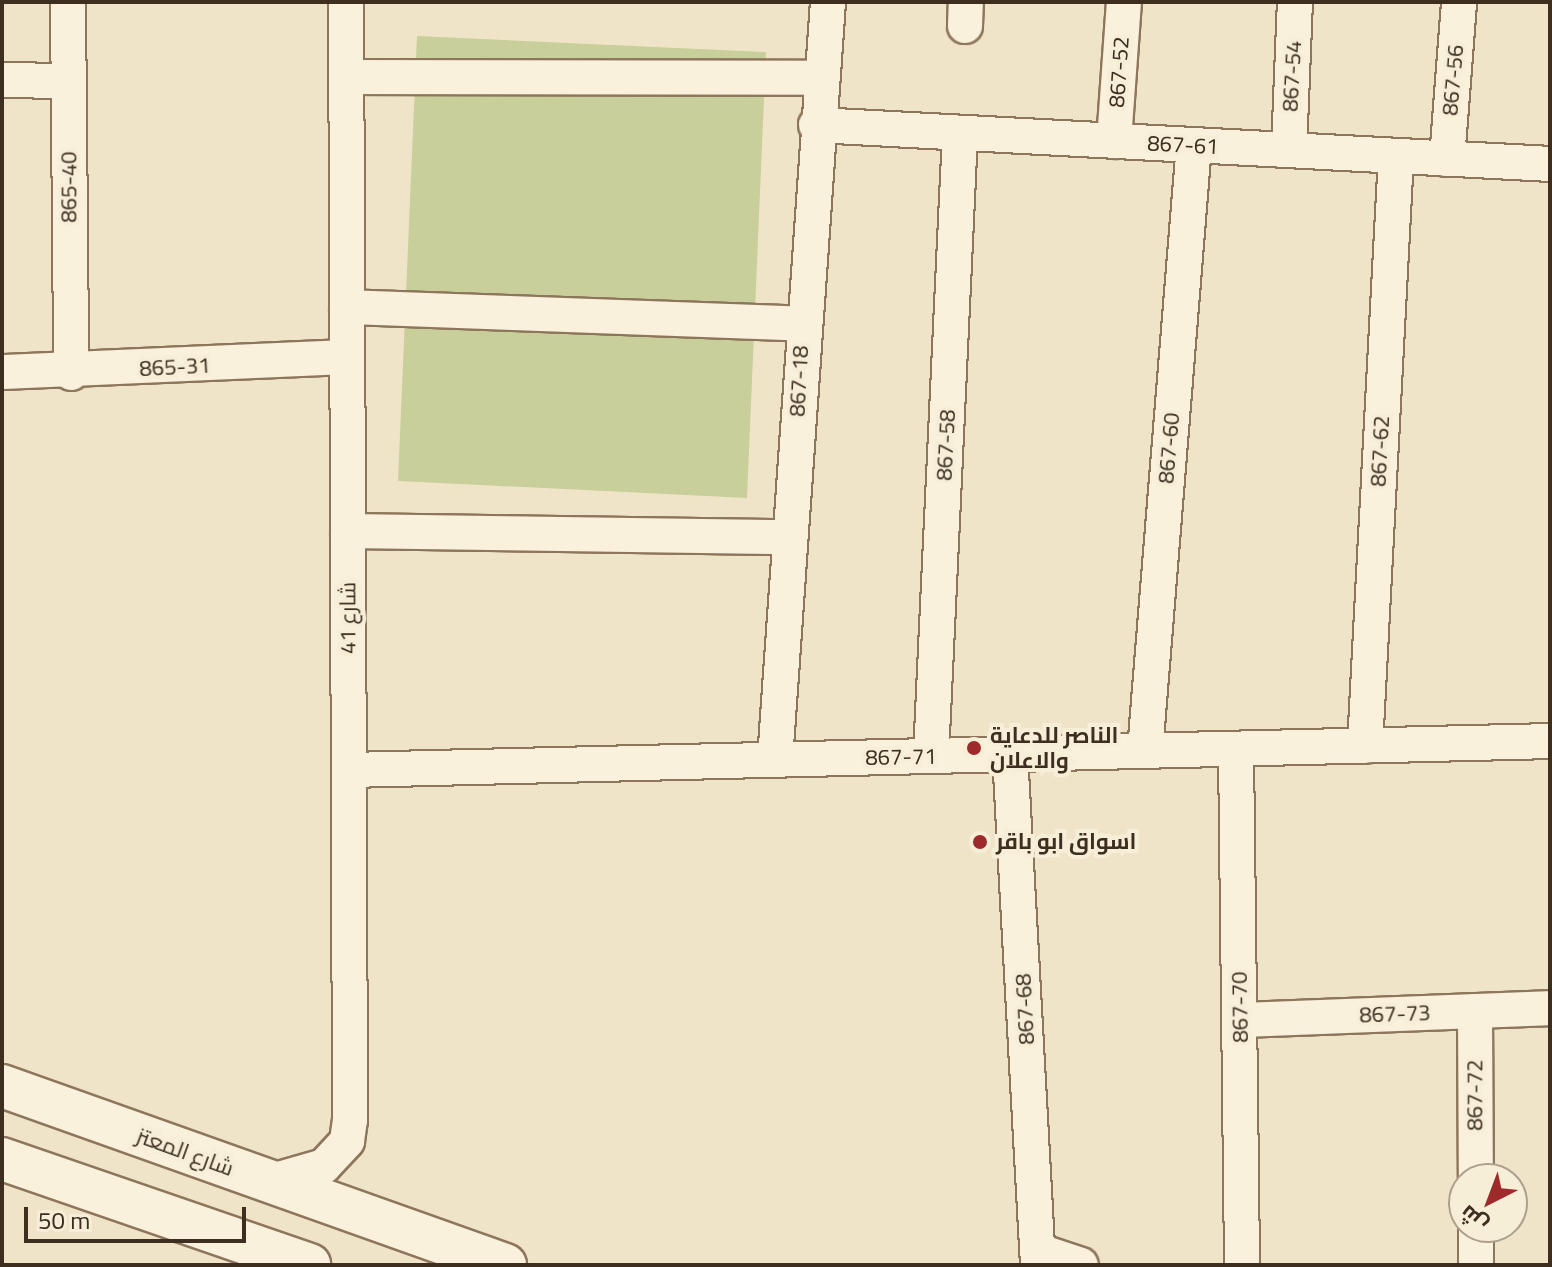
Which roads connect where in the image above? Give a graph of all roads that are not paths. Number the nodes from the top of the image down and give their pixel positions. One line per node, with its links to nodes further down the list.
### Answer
1 (68, 2): 10 (street, 865-40)
2 (346, 2): 7 (street, شارع 41)
3 (828, 2): 8 (street, 867-18)
4 (1124, 2): 13 (street, 867-52)
5 (1295, 2): 15 (street, 867-54)
6 (1459, 2): 17 (street, 867-56)
7 (347, 77): 8 (street); 19 (street, شارع 41)
8 (821, 78): 11 (street, 867-18)
9 (2, 80): 10 (street)
10 (69, 81): 23 (street, 865-40)
11 (816, 125): 12 (street, 867-61); 20 (street, 867-18)
12 (960, 133): 13 (street, 867-61); 31 (street, 867-58)
13 (1114, 141): 14 (street, 867-61)
14 (1194, 145): 15 (street, 867-61); 29 (street, 867-60)
15 (1289, 150): 16 (street, 867-61)
16 (1396, 156): 17 (street, 867-61); 27 (street, 867-62)
17 (1447, 159): 18 (street, 867-61)
18 (1550, 164)
19 (347, 307): 20 (street); 21 (street, شارع 41)
20 (802, 324): 25 (street, 867-18)
21 (347, 357): 23 (street, 865-31); 24 (street, شارع 41)
22 (2, 372): 23 (street, 865-31)
23 (71, 373)
24 (348, 531): 25 (street); 33 (street, شارع 41)
25 (790, 537): 32 (street, 867-18)
26 (1550, 741): 27 (street, 867-71)
27 (1365, 746): 28 (street, 867-71)
28 (1236, 749): 29 (street, 867-71); 36 (street, 867-70)
29 (1145, 751): 30 (street, 867-71)
30 (1010, 754): 31 (street, 867-71); 42 (street, 867-68)
31 (931, 756): 32 (street, 867-71)
32 (775, 760): 33 (street, 867-71)
33 (349, 770): 40 (street, شارع 41)
34 (1550, 1008): 35 (street, 867-73)
35 (1475, 1011): 36 (street, 867-73); 39 (street, 867-72)
36 (1240, 1020): 46 (street, 867-70)
37 (2, 1086): 40 (street, شارع المعتز)
38 (2, 1159): 43 (street)
39 (1476, 1163)
40 (268, 1182): 44 (street, شارع المعتز)
41 (1476, 1243): 47 (street)
42 (1038, 1258): 45 (street)
43 (309, 1265)
44 (505, 1265)
45 (1081, 1265)
46 (1242, 1265)
47 (1476, 1265)

